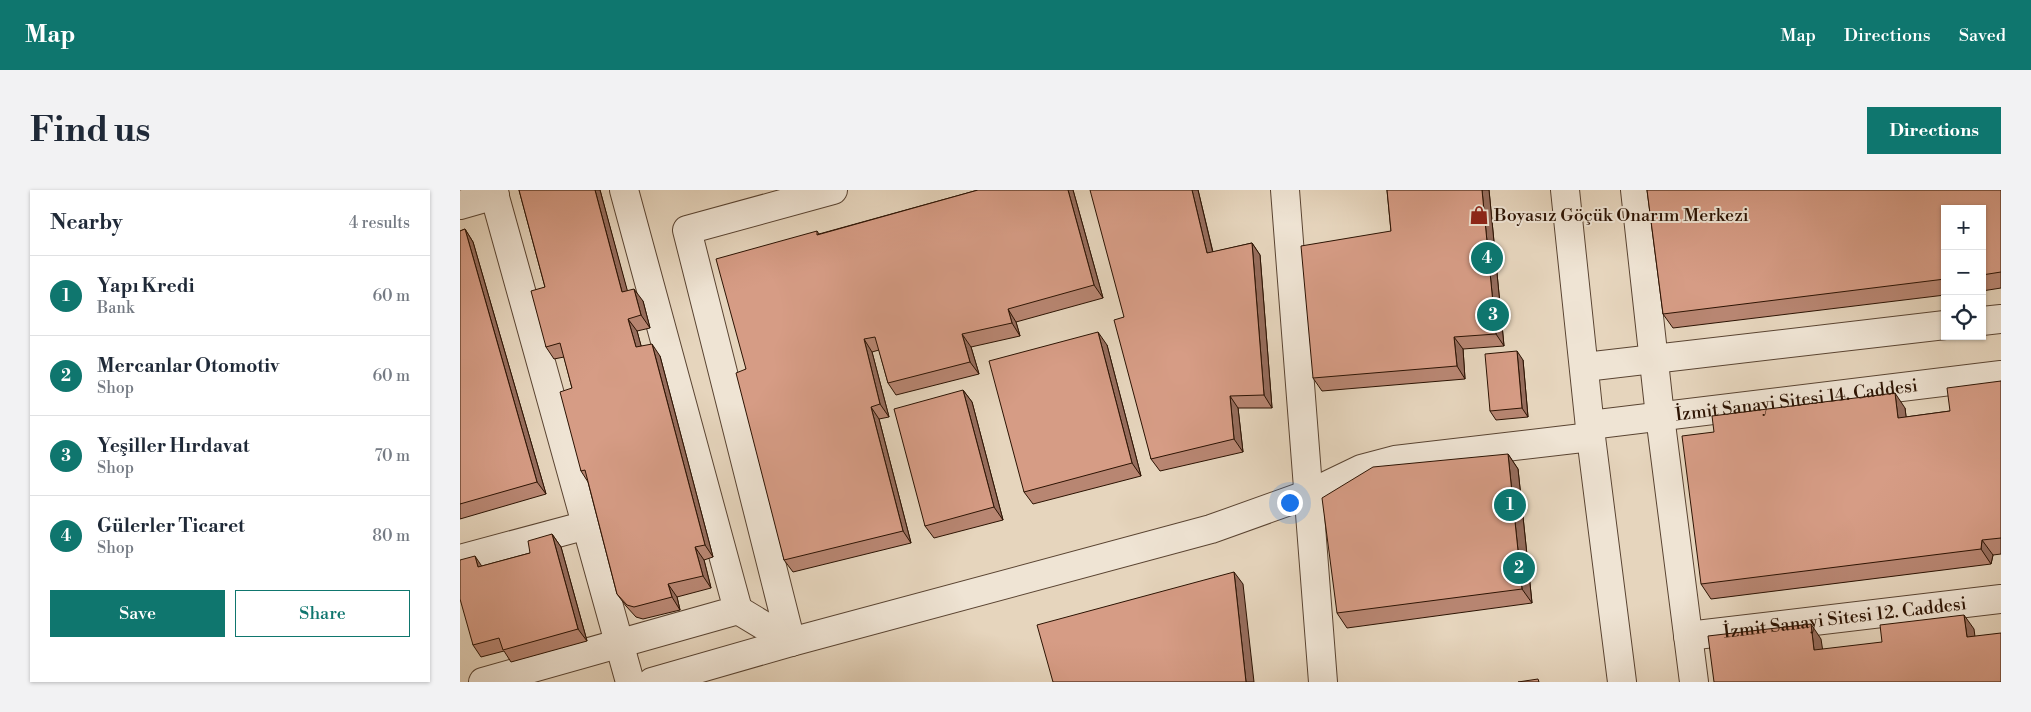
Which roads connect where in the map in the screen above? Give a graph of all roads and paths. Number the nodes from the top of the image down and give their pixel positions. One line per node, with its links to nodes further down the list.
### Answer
1 (624, 190): 20 (street)
2 (833, 190): 22 (street)
3 (1285, 190): 16 (street)
4 (1565, 190): 12 (street)
5 (1635, 190): 11 (street)
6 (494, 193): 7 (street); 17 (street)
7 (460, 205)
8 (2001, 319): 9 (street)
9 (1986, 321)
10 (1941, 325): 11 (street)
11 (1655, 357): 12 (street); 14 (street)
12 (1585, 366): 15 (street)
13 (2001, 375): 14 (street, İzmit Sanayi Sitesi 14. Caddesi)
14 (1660, 416): 15 (street, İzmit Sanayi Sitesi 14. Caddesi); 21 (street)
15 (1591, 431): 16 (street, İzmit Sanayi Sitesi 14. Caddesi); 28 (street)
16 (1309, 494): 22 (street, İzmit Sanayi Sitesi 14. Caddesi); 27 (street)
17 (587, 525): 18 (street); 23 (street)
18 (460, 559)
19 (2001, 599): 21 (street, İzmit Sanayi Sitesi 12. Caddesi)
20 (738, 610): 22 (street); 23 (street)
21 (1688, 636): 29 (street)
22 (791, 642): 26 (street, İzmit Sanayi Sitesi 14. Caddesi)
23 (620, 643): 24 (street); 25 (street)
24 (483, 682)
25 (630, 682)
26 (652, 682)
27 (1322, 682)
28 (1622, 682)
29 (1694, 682)

